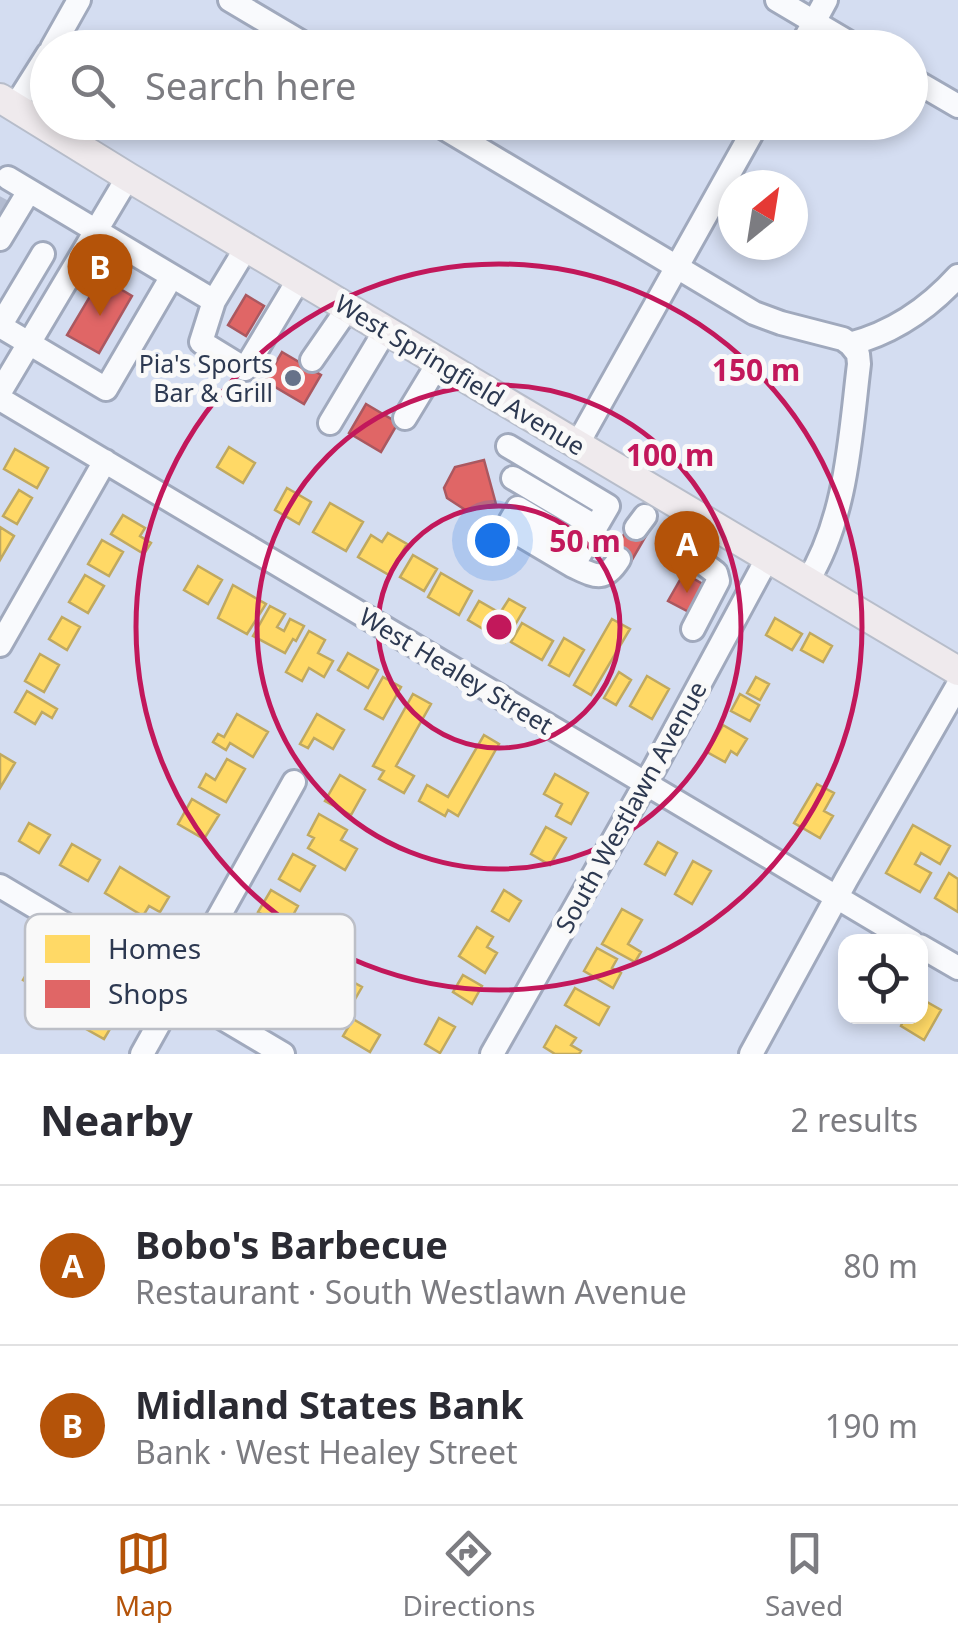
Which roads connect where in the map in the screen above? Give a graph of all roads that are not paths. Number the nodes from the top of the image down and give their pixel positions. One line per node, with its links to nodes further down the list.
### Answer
1 (79, 0): 6 (street)
2 (230, 0): 7 (street)
3 (776, 0): 5 (street)
4 (826, 0): 5 (street)
5 (814, 22): 8 (street); 9 (street)
6 (62, 30)
7 (281, 30)
8 (810, 30)
9 (828, 30)
10 (30, 75): 12 (street)
11 (928, 88): 13 (street)
12 (5, 103): 14 (main road, West Springfield Avenue)
13 (958, 106)
14 (30, 118)
15 (66, 140): 18 (main road, West Springfield Avenue)
16 (464, 140): 23 (street)
17 (748, 140): 23 (street)
18 (128, 177): 19 (street); 21 (main road, West Springfield Avenue)
19 (96, 231): 20 (street); 24 (street); 31 (street)
20 (0, 238)
21 (246, 248): 26 (main road, West Springfield Avenue); 27 (street)
22 (43, 254): 29 (street)
23 (676, 268): 32 (street); 38 (street)
24 (172, 276): 27 (street); 31 (street)
25 (958, 276): 32 (street)
26 (299, 279): 27 (street); 28 (main road, West Springfield Avenue)
27 (214, 301)
28 (348, 308): 30 (main road, West Springfield Avenue); 33 (street)
29 (0, 326): 31 (street)
30 (385, 330): 34 (main road, West Springfield Avenue); 37 (street)
31 (28, 344): 35 (street)
32 (850, 344): 46 (street)
33 (312, 360)
34 (439, 362): 36 (street); 38 (main road, West Springfield Avenue)
35 (0, 395): 40 (street, West Healey Street)
36 (405, 418)
37 (330, 423)
38 (577, 444): 45 (main road, West Springfield Avenue)
39 (508, 446): 43 (street)
40 (105, 461): 48 (street); 52 (street, West Healey Street)
41 (513, 478): 43 (street)
42 (686, 541): 47 (street)
43 (584, 547): 44 (street)
44 (619, 559)
45 (768, 559): 46 (main road, West Springfield Avenue); 52 (street, South Westlawn Avenue)
46 (807, 582): 49 (main road, West Springfield Avenue)
47 (692, 629)
48 (0, 646)
49 (958, 672)
50 (958, 685): 54 (street)
51 (294, 782): 56 (street)
52 (646, 783): 54 (street, West Healey Street); 64 (street, South Westlawn Avenue)
53 (0, 886): 55 (street)
54 (837, 898): 57 (street, West Healey Street); 65 (street)
55 (47, 914)
56 (221, 914)
57 (898, 934)
58 (928, 951): 59 (street)
59 (958, 968)
60 (156, 1029): 62 (street)
61 (241, 1029): 63 (street)
62 (142, 1054)
63 (283, 1054)
64 (492, 1054)
65 (750, 1054)

